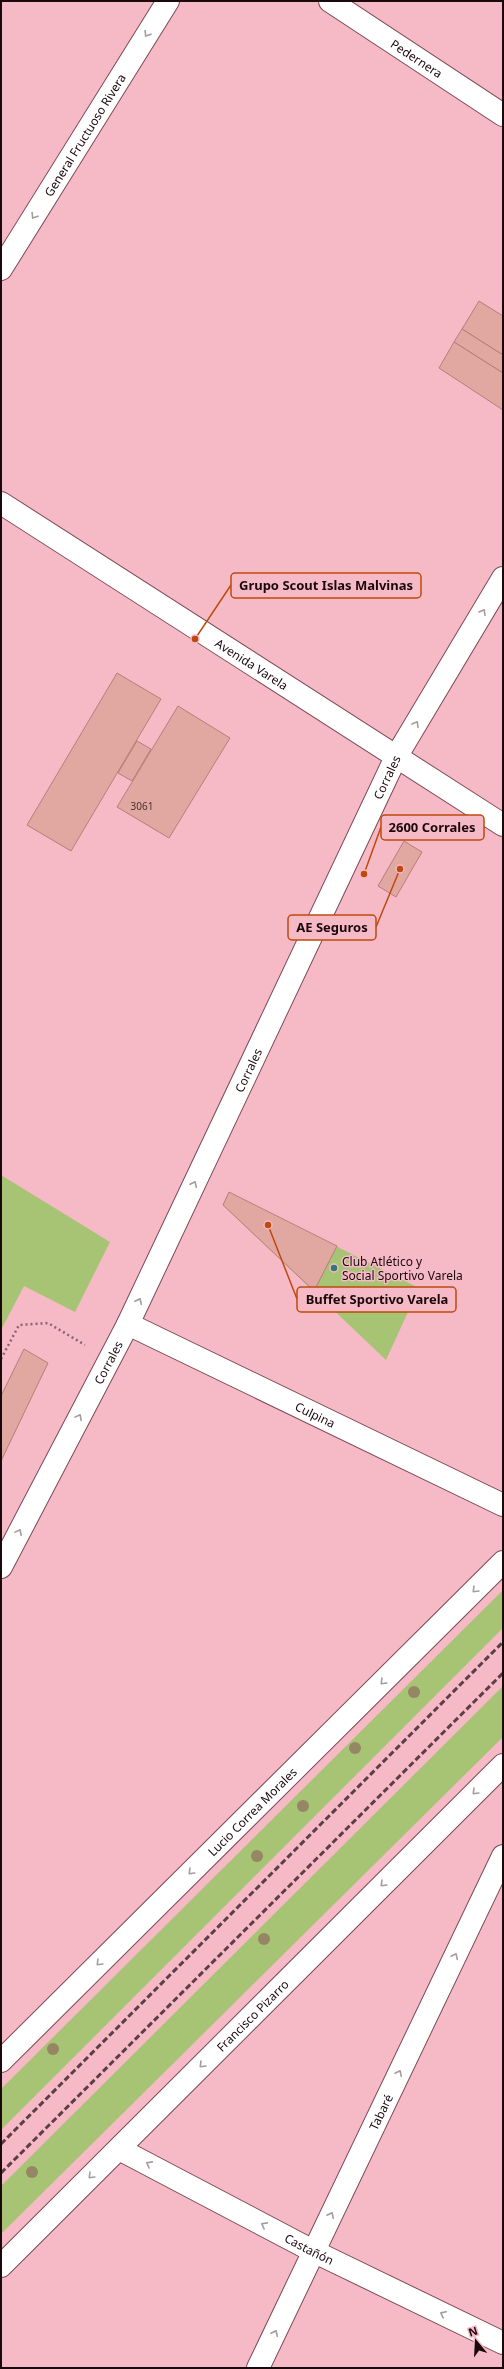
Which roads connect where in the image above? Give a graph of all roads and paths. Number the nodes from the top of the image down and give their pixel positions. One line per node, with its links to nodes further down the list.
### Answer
1 (168, 1): 4 (street, General Fructuoso Rivera, one-way to 4)
2 (330, 1): 3 (street, Pedernera)
3 (503, 115)
4 (1, 269)
5 (1, 503): 7 (street, Avenida Varela)
6 (503, 578): 7 (street, Corrales, one-way to 6)
7 (396, 757): 8 (street, Avenida Varela); 9 (street, Corrales, one-way to 7)
8 (503, 825)
9 (128, 1324): 11 (street, Corrales); 12 (street, Culpina)
10 (1, 1359): 11 (path)
11 (110, 1359): 14 (street, Corrales, one-way to 11)
12 (503, 1505)
13 (503, 1562): 17 (street, Lucio Correa Morales, one-way to 17)
14 (1, 1567)
15 (503, 1765): 18 (street, Francisco Pizarro, one-way to 18)
16 (503, 1856): 19 (street, Tabaré, one-way to 16)
17 (1, 2061)
18 (119, 2149): 19 (street, Castañón, one-way to 18); 20 (street, Francisco Pizarro, one-way to 20)
19 (313, 2252): 21 (street, Castañón, one-way to 19); 22 (street, Tabaré, one-way to 19)
20 (1, 2266)
21 (503, 2343)
22 (258, 2368)

